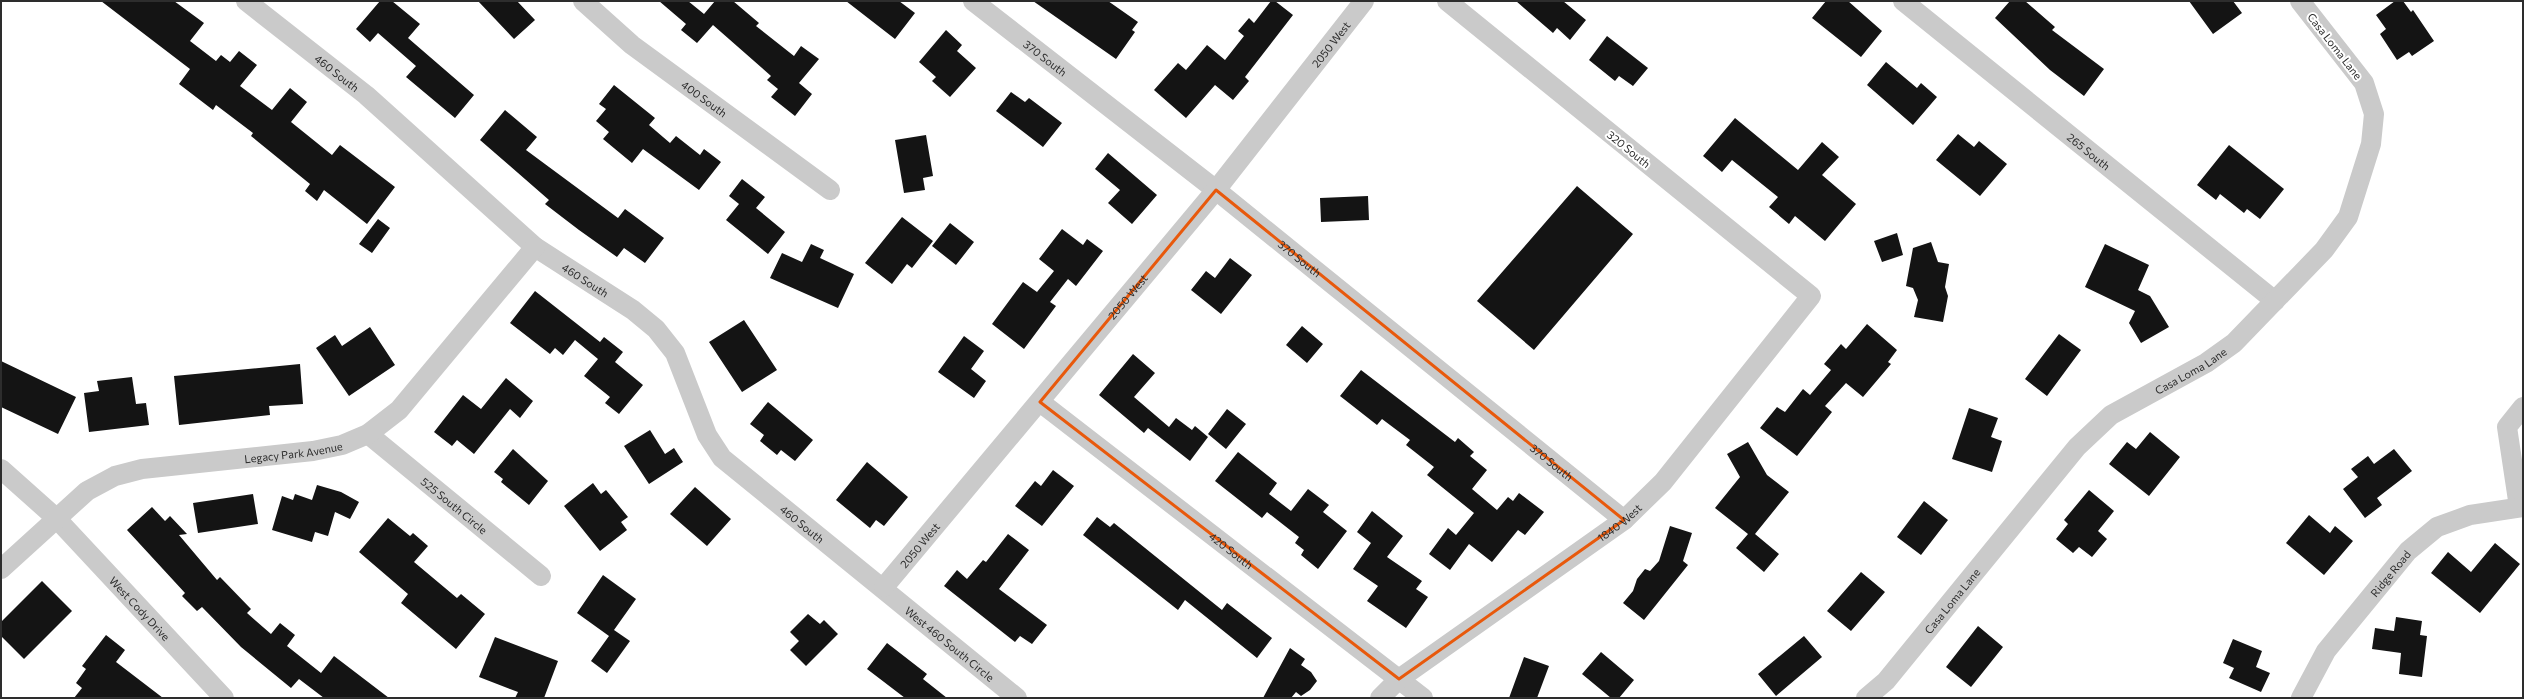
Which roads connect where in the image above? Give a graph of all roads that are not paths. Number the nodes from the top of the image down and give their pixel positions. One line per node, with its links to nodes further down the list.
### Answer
1 (246, 1): 10 (street, 460 South)
2 (583, 1): 8 (street, 400 South)
3 (973, 1): 9 (street, 370 South)
4 (1364, 1): 9 (street, 2050 West)
5 (1447, 1): 11 (street, 320 South)
6 (1903, 1): 12 (street, 265 South)
7 (2300, 1): 12 (street, Casa Loma Lane)
8 (830, 190)
9 (1216, 190): 13 (street, 2050 West); 19 (street, 370 South)
10 (535, 247): 15 (street, Legacy Park Avenue); 22 (street, 460 South)
11 (1811, 296): 19 (street, 1840 West)
12 (2275, 301): 28 (street, Casa Loma Lane)
13 (1040, 402): 22 (street, 2050 West); 23 (street, 420 South)
14 (2523, 407): 17 (street)
15 (368, 434): 18 (street, Legacy Park Avenue); 21 (street, 525 South Circle)
16 (1, 469): 18 (street, West Cody Drive)
17 (2521, 507): 29 (street, Ridge Road)
18 (56, 518): 20 (street, Legacy Park Avenue); 24 (street, West Cody Drive)
19 (1624, 520): 23 (street, 1840 West)
20 (1, 570)
21 (541, 576)
22 (884, 587): 25 (street, West 460 South Circle)
23 (1399, 679): 26 (street, 1840 West); 27 (street, 420 South)
24 (224, 698)
25 (1018, 698)
26 (1380, 698)
27 (1423, 698)
28 (1866, 698)
29 (2301, 698)

